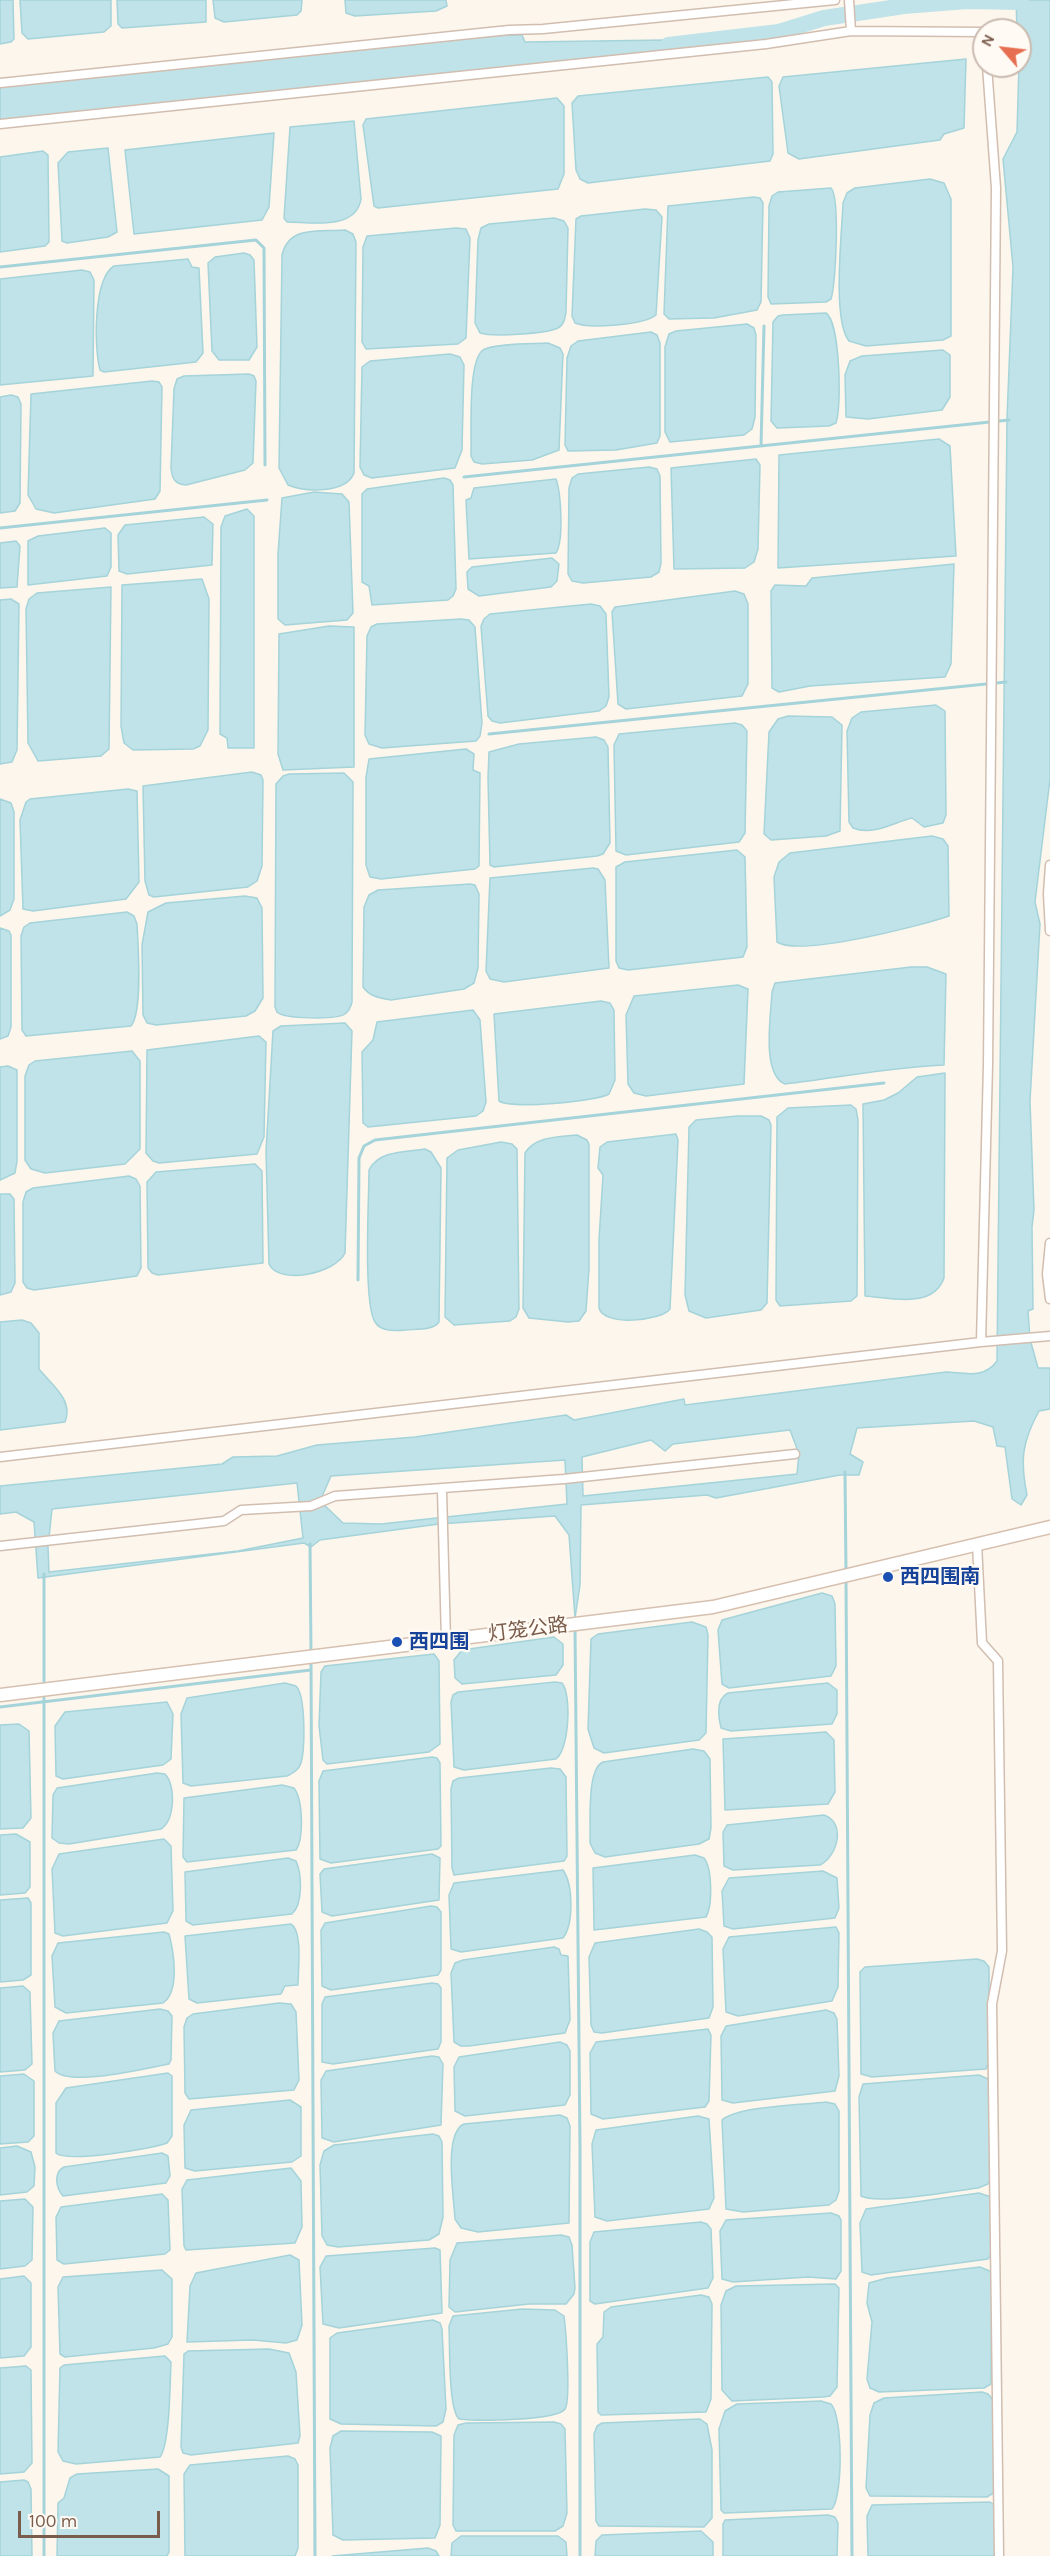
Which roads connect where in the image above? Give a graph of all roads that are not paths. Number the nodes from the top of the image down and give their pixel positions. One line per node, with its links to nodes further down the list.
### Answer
1 (835, 0): 6 (street)
2 (849, 0): 3 (street)
3 (851, 31): 4 (street); 7 (street)
4 (972, 32)
5 (988, 78): 13 (street)
6 (0, 83)
7 (0, 124)
8 (1050, 865): 9 (street)
9 (1050, 931)
10 (1050, 1243): 11 (street)
11 (1050, 1299)
12 (1050, 1336): 13 (street)
13 (981, 1342): 15 (street)
14 (795, 1454): 19 (street)
15 (0, 1457)
16 (442, 1490): 20 (street)
17 (1050, 1527): 18 (street, 灯笼公路)
18 (977, 1544): 20 (street, 灯笼公路); 22 (street)
19 (0, 1546)
20 (446, 1641): 21 (street, 灯笼公路)
21 (0, 1695)
22 (999, 2556)

